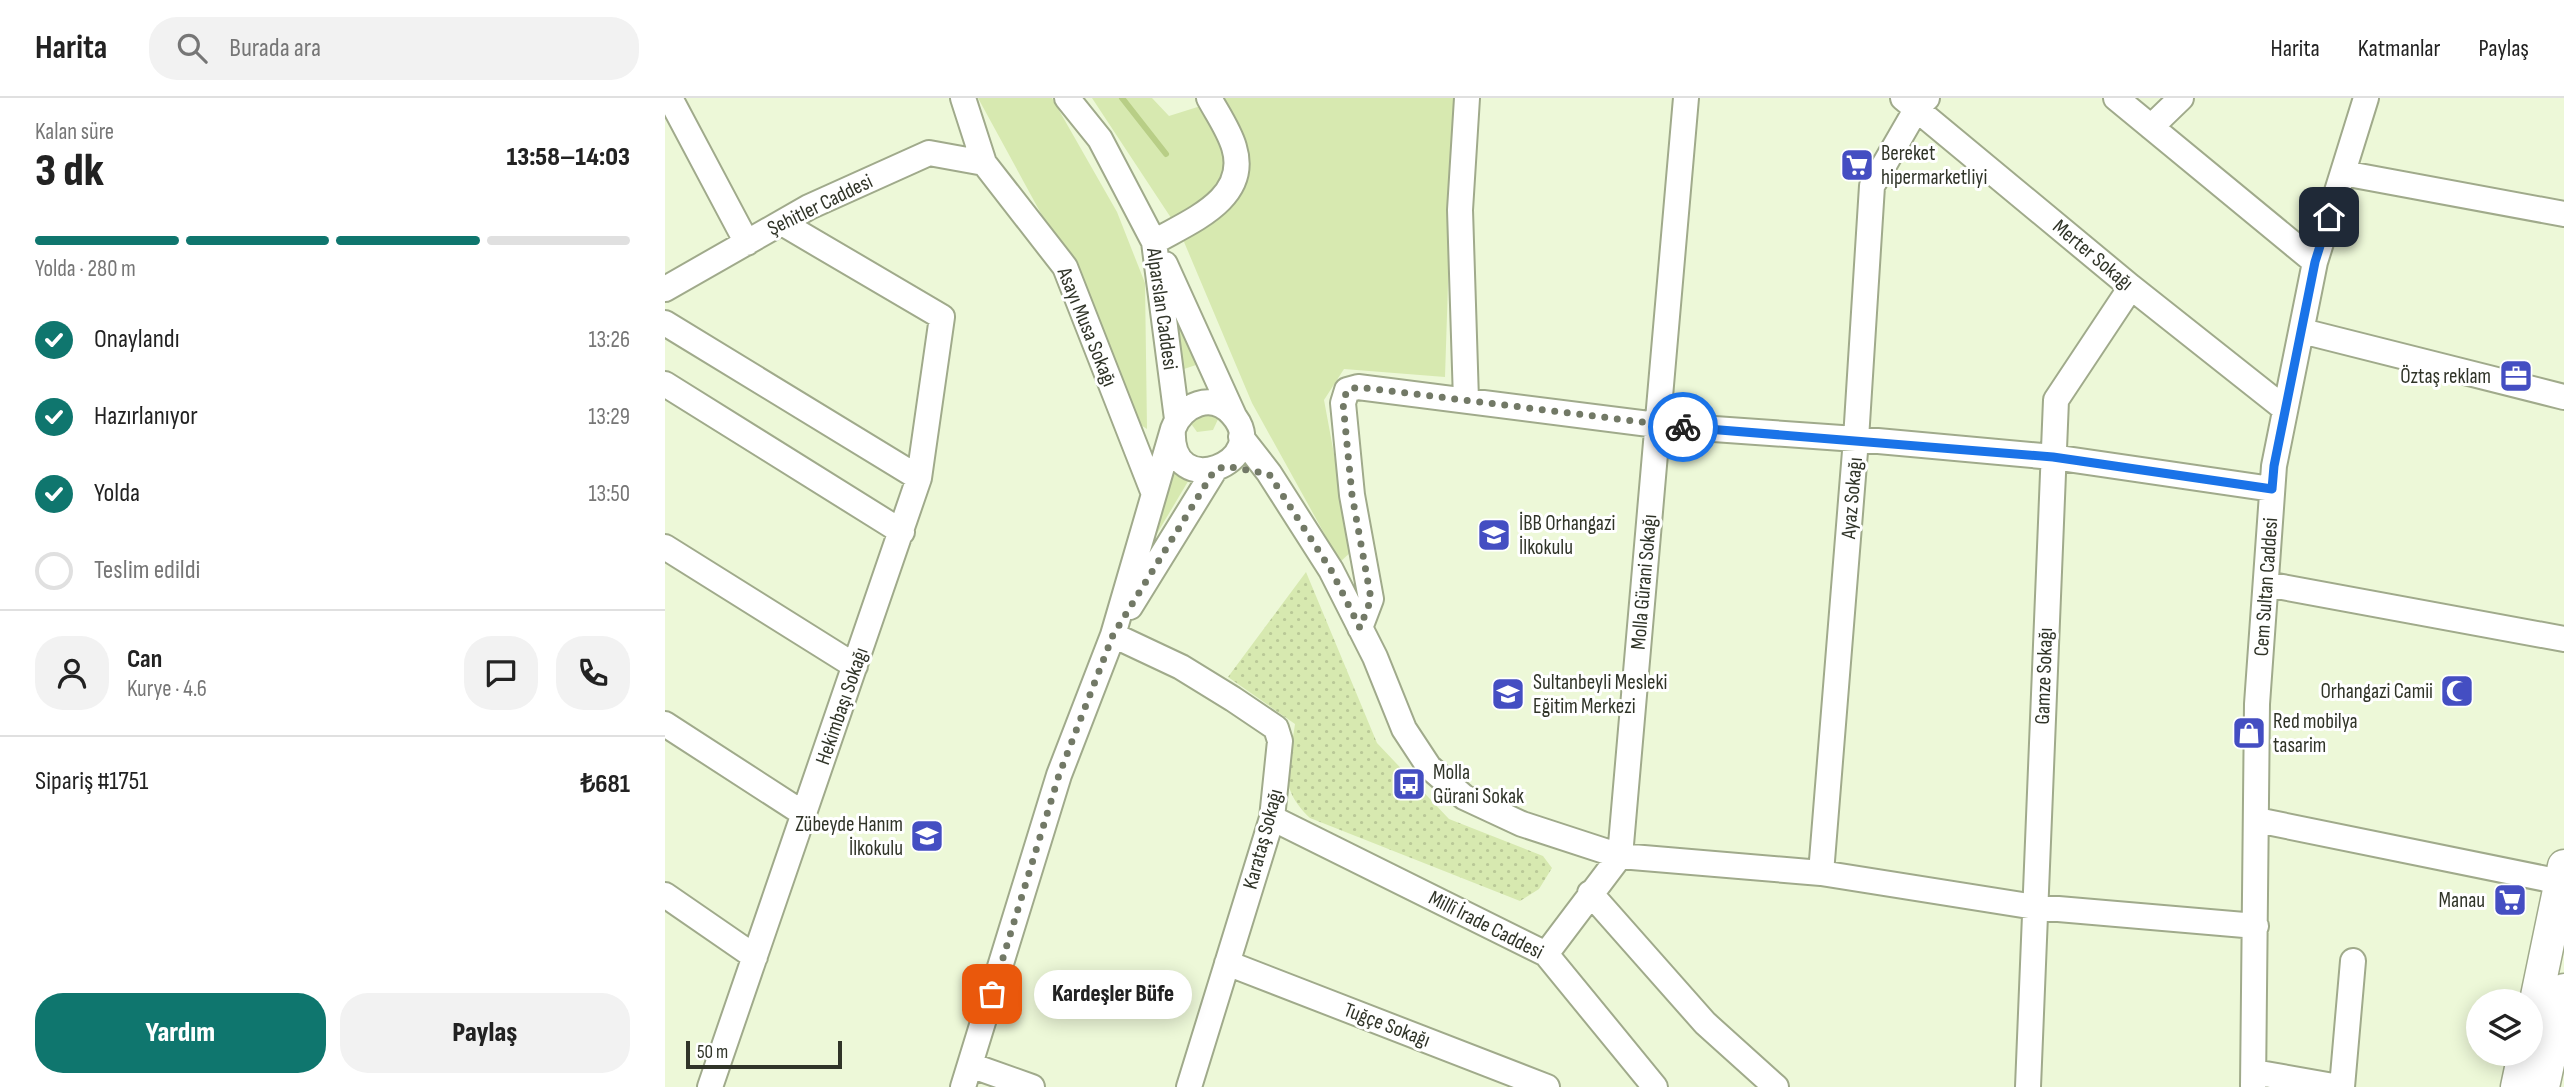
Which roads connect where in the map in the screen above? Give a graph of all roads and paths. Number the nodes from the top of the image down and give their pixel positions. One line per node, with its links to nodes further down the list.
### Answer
1 (963, 98): 12 (street, Asayı Musa Sokağı)
2 (1067, 98): 16 (street, Alparslan Caddesi)
3 (1209, 98): 16 (street)
4 (1467, 98): 25 (street)
5 (1686, 98): 28 (street, Molla Gürani Sokağı)
6 (2116, 98): 11 (street)
7 (2181, 98): 11 (street)
8 (2366, 98): 13 (street, Cem Sultan Caddesi)
9 (671, 100): 17 (street)
10 (1916, 101): 19 (street, Merter Sokağı); 30 (street, Ayaz Sokağı)
11 (2151, 127): 18 (street)
12 (984, 163): 15 (street, Şehitler Caddesi); 36 (street, Asayı Musa Sokağı)
13 (2343, 173): 14 (street); 18 (street, Cem Sultan Caddesi)
14 (2564, 214)
15 (782, 223): 17 (street, Şehitler Caddesi); 34 (street, Hekimbaşı Sokağı)
16 (1154, 242): 27 (street, Alparslan Caddesi); 29 (street)
17 (747, 243): 20 (street, Şehitler Caddesi)
18 (2315, 262): 22 (street, Cem Sultan Caddesi)
19 (2131, 287): 26 (street, Merter Sokağı); 31 (street, Gamze Sokağı)
20 (665, 289)
21 (665, 323): 34 (street)
22 (2302, 331): 24 (street); 26 (street, Cem Sultan Caddesi)
23 (665, 384): 37 (street)
24 (2564, 397)
25 (1466, 400): 28 (street); 40 (street)
26 (2285, 409): 35 (street, Cem Sultan Caddesi)
27 (1175, 424): 29 (street); 32 (street); 36 (street)
28 (1657, 425): 30 (street); 48 (street, Molla Gürani Sokağı)
29 (1238, 427): 32 (street); 33 (street)
30 (1856, 439): 31 (street); 49 (street, Ayaz Sokağı)
31 (2053, 457): 35 (street); 53 (street, Gamze Sokağı)
32 (1219, 468): 33 (street); 41 (street)
33 (1269, 474): 40 (street)
34 (919, 478): 37 (street, Hekimbaşı Sokağı)
35 (2272, 489): 39 (street, Cem Sultan Caddesi)
36 (1154, 495): 41 (street)
37 (902, 531): 43 (street, Hekimbaşı Sokağı)
38 (665, 547): 43 (street)
39 (2266, 584): 42 (street); 47 (street, Cem Sultan Caddesi)
40 (1360, 628): 48 (street)
41 (1113, 635): 46 (street, Karataş Sokağı); 61 (street)
42 (2564, 639)
43 (855, 666): 45 (street, Hekimbaşı Sokağı)
44 (665, 724): 45 (street)
45 (804, 814): 56 (street, Hekimbaşı Sokağı)
46 (1272, 818): 55 (street, Millî İrade Caddesi); 58 (street, Karataş Sokağı)
47 (2257, 820): 50 (street); 54 (street, Cem Sultan Caddesi)
48 (1620, 856): 49 (street); 51 (street)
49 (1821, 873): 53 (street)
50 (2562, 874): 59 (main road)
51 (1590, 893): 55 (street); 69 (street)
52 (665, 895): 56 (street)
53 (2035, 907): 54 (street); 70 (street, Gamze Sokağı)
54 (2256, 926): 62 (street, Cem Sultan Caddesi)
55 (1546, 954): 68 (street, Millî İrade Caddesi)
56 (755, 957): 64 (street, Hekimbaşı Sokağı)
57 (2353, 961): 71 (street)
58 (1227, 963): 66 (street, Karataş Sokağı); 67 (street, Tuğçe Sokağı)
59 (2538, 989)
60 (2564, 990): 63 (main road)
61 (966, 1076): 65 (street)
62 (2254, 1079): 71 (street)
63 (2535, 1079)
64 (710, 1087)
65 (1032, 1087)
66 (1189, 1087)
67 (1547, 1087)
68 (1655, 1087)
69 (1776, 1087)
70 (2028, 1087)
71 (2341, 1087)

